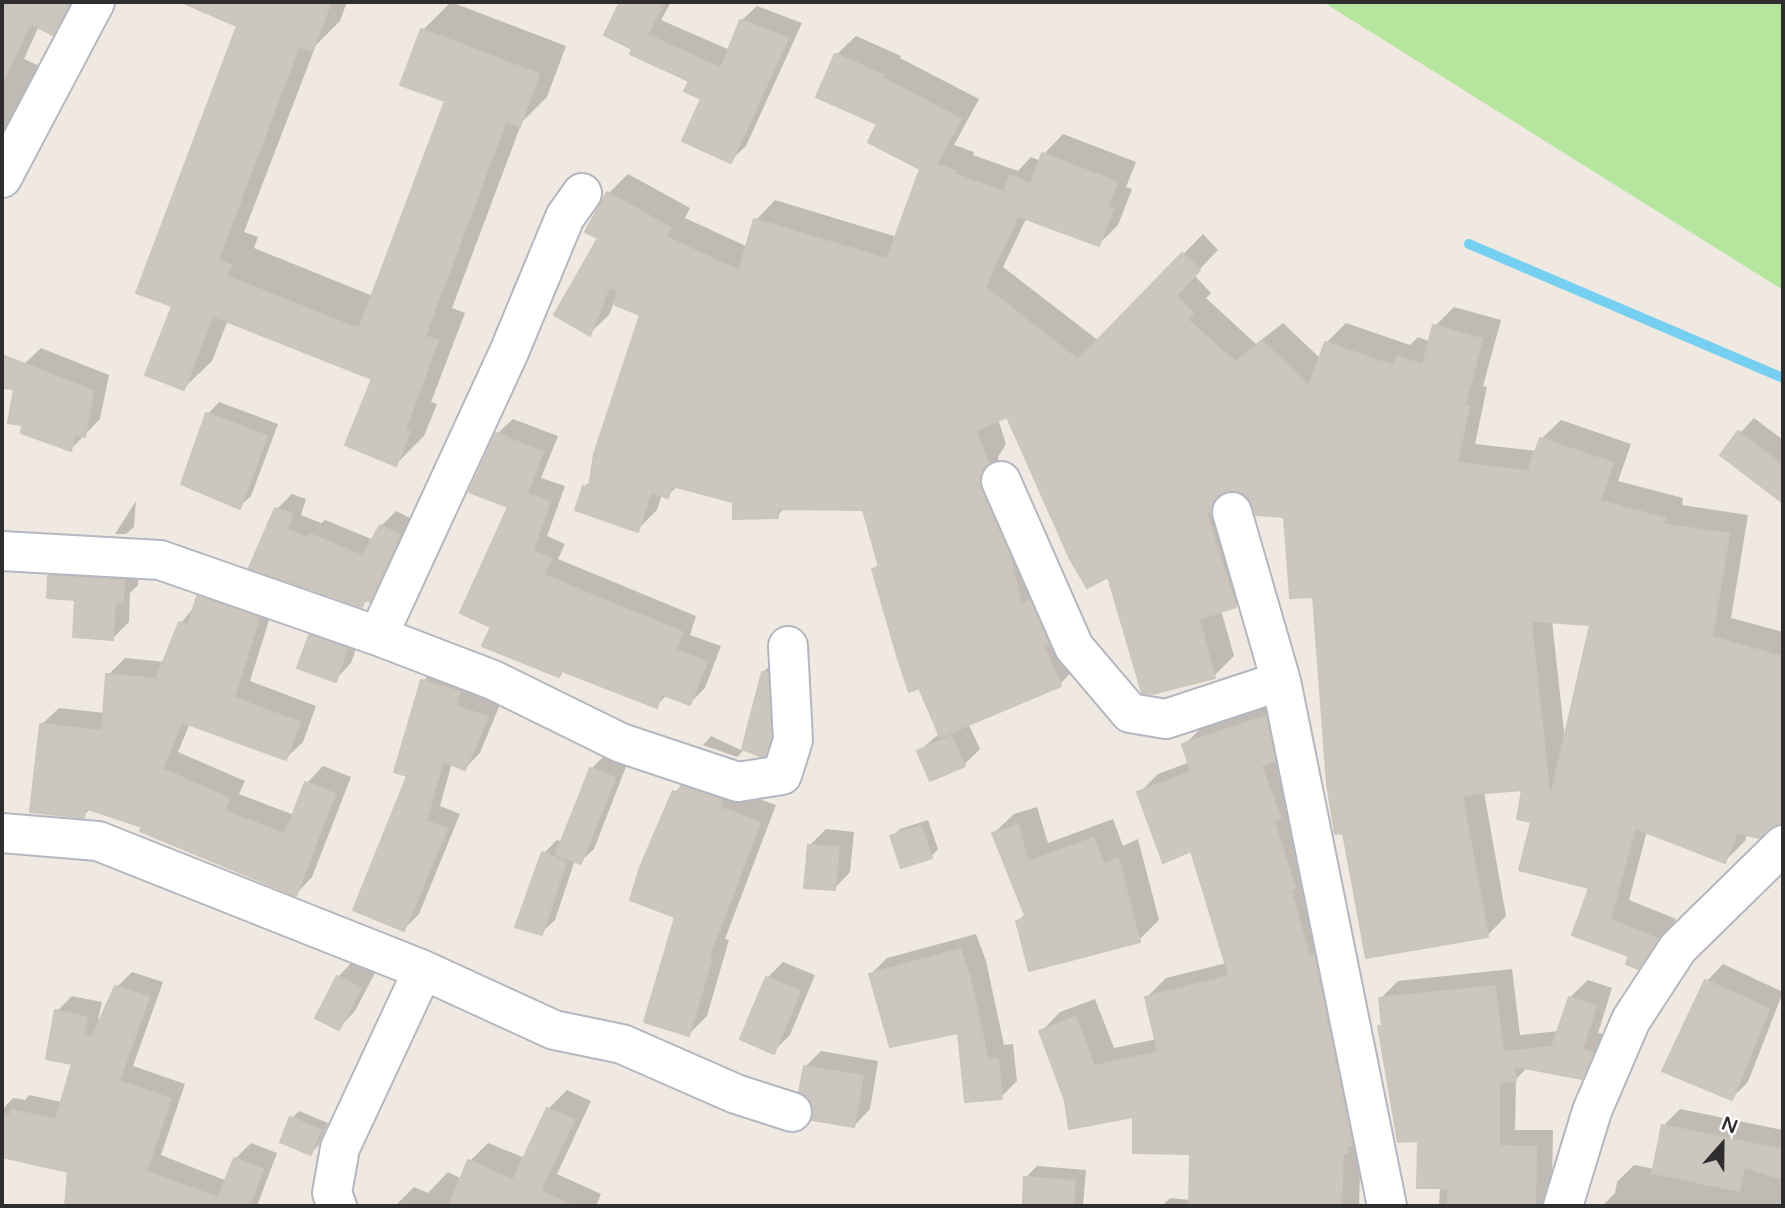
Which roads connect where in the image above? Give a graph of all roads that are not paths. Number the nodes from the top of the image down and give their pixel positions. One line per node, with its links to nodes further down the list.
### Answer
1 (95, 2): 2 (street)
2 (2, 178)
3 (582, 193): 7 (street)
4 (1001, 481): 9 (street)
5 (1232, 512): 9 (street)
6 (2, 551): 7 (street)
7 (379, 636): 8 (street)
8 (788, 646)
9 (1281, 681): 15 (street)
10 (2, 832): 12 (street)
11 (1783, 845): 16 (street)
12 (423, 970): 13 (street); 14 (street)
13 (792, 1112)
14 (337, 1206)
15 (1387, 1206)
16 (1563, 1206)

